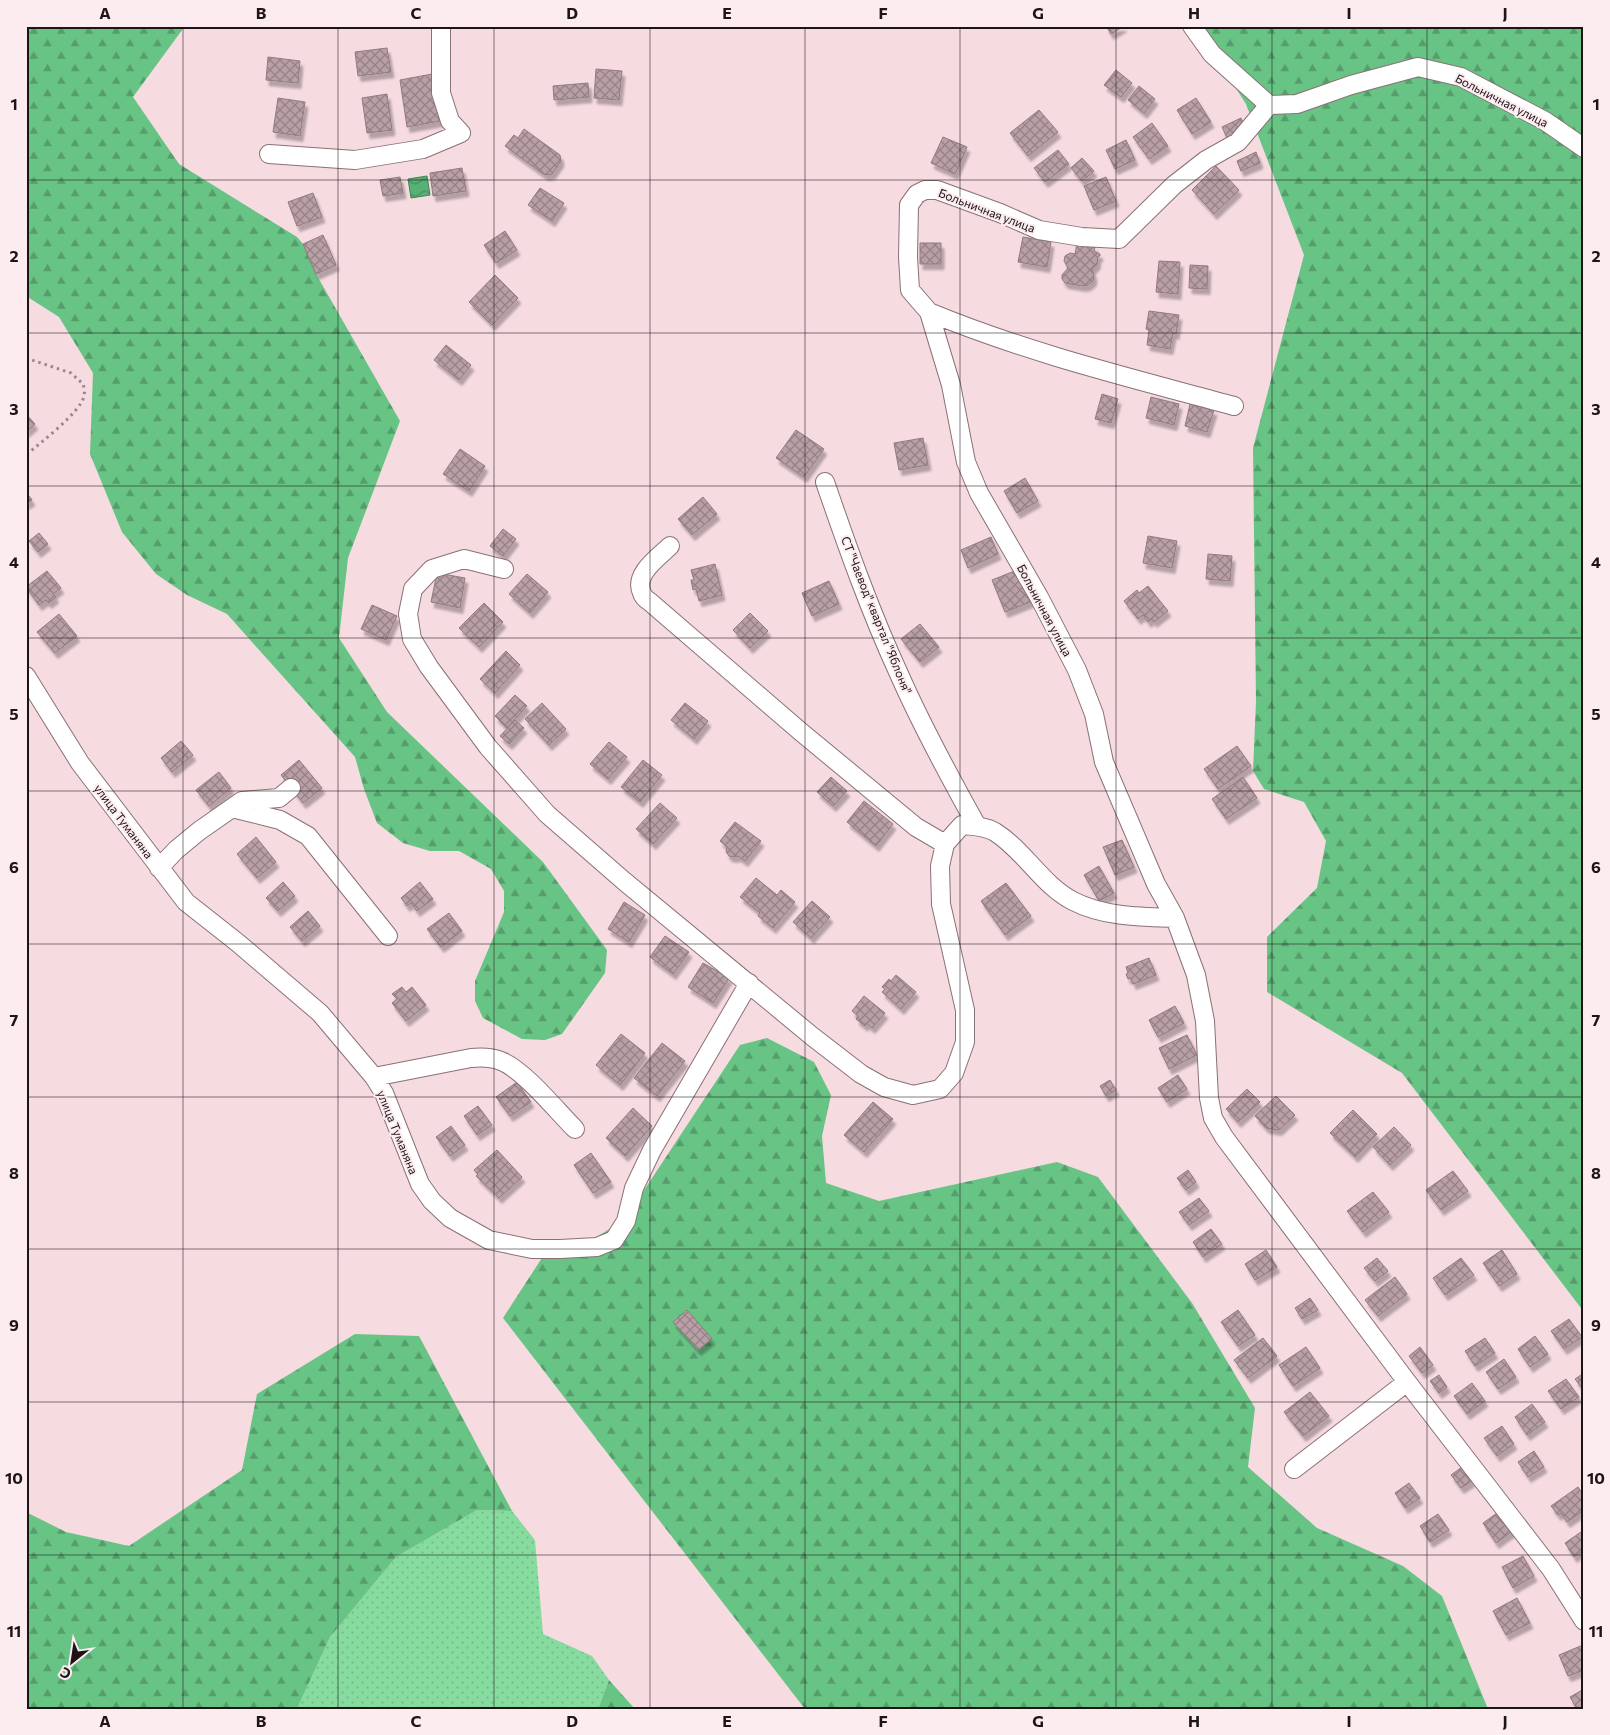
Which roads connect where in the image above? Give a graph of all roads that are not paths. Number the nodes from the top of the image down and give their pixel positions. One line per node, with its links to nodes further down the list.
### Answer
1 (441, 26): 5 (street)
2 (1192, 26): 3 (street)
3 (1269, 105): 4 (street, Больничная улица); 6 (street, Больничная улица)
4 (1584, 148)
5 (269, 154)
6 (929, 312): 7 (street); 17 (street, Больничная улица)
7 (1234, 406)
8 (824, 482): 14 (street, СТ "Чаевод" квартал "Яблоня")
9 (670, 546): 15 (street)
10 (504, 569): 19 (street)
11 (26, 676): 16 (street, улица Туманяна)
12 (292, 788): 13 (street)
13 (232, 808): 16 (street); 18 (street)
14 (977, 826): 15 (street); 17 (street)
15 (945, 844): 19 (street)
16 (159, 868): 20 (street, улица Туманяна)
17 (1175, 918): 22 (street, Больничная улица)
18 (388, 936)
19 (749, 983): 20 (street, улица Туманяна)
20 (374, 1077): 21 (street)
21 (575, 1128)
22 (1407, 1382): 23 (street); 24 (street, Больничная улица)
23 (1294, 1469)
24 (1584, 1621)

